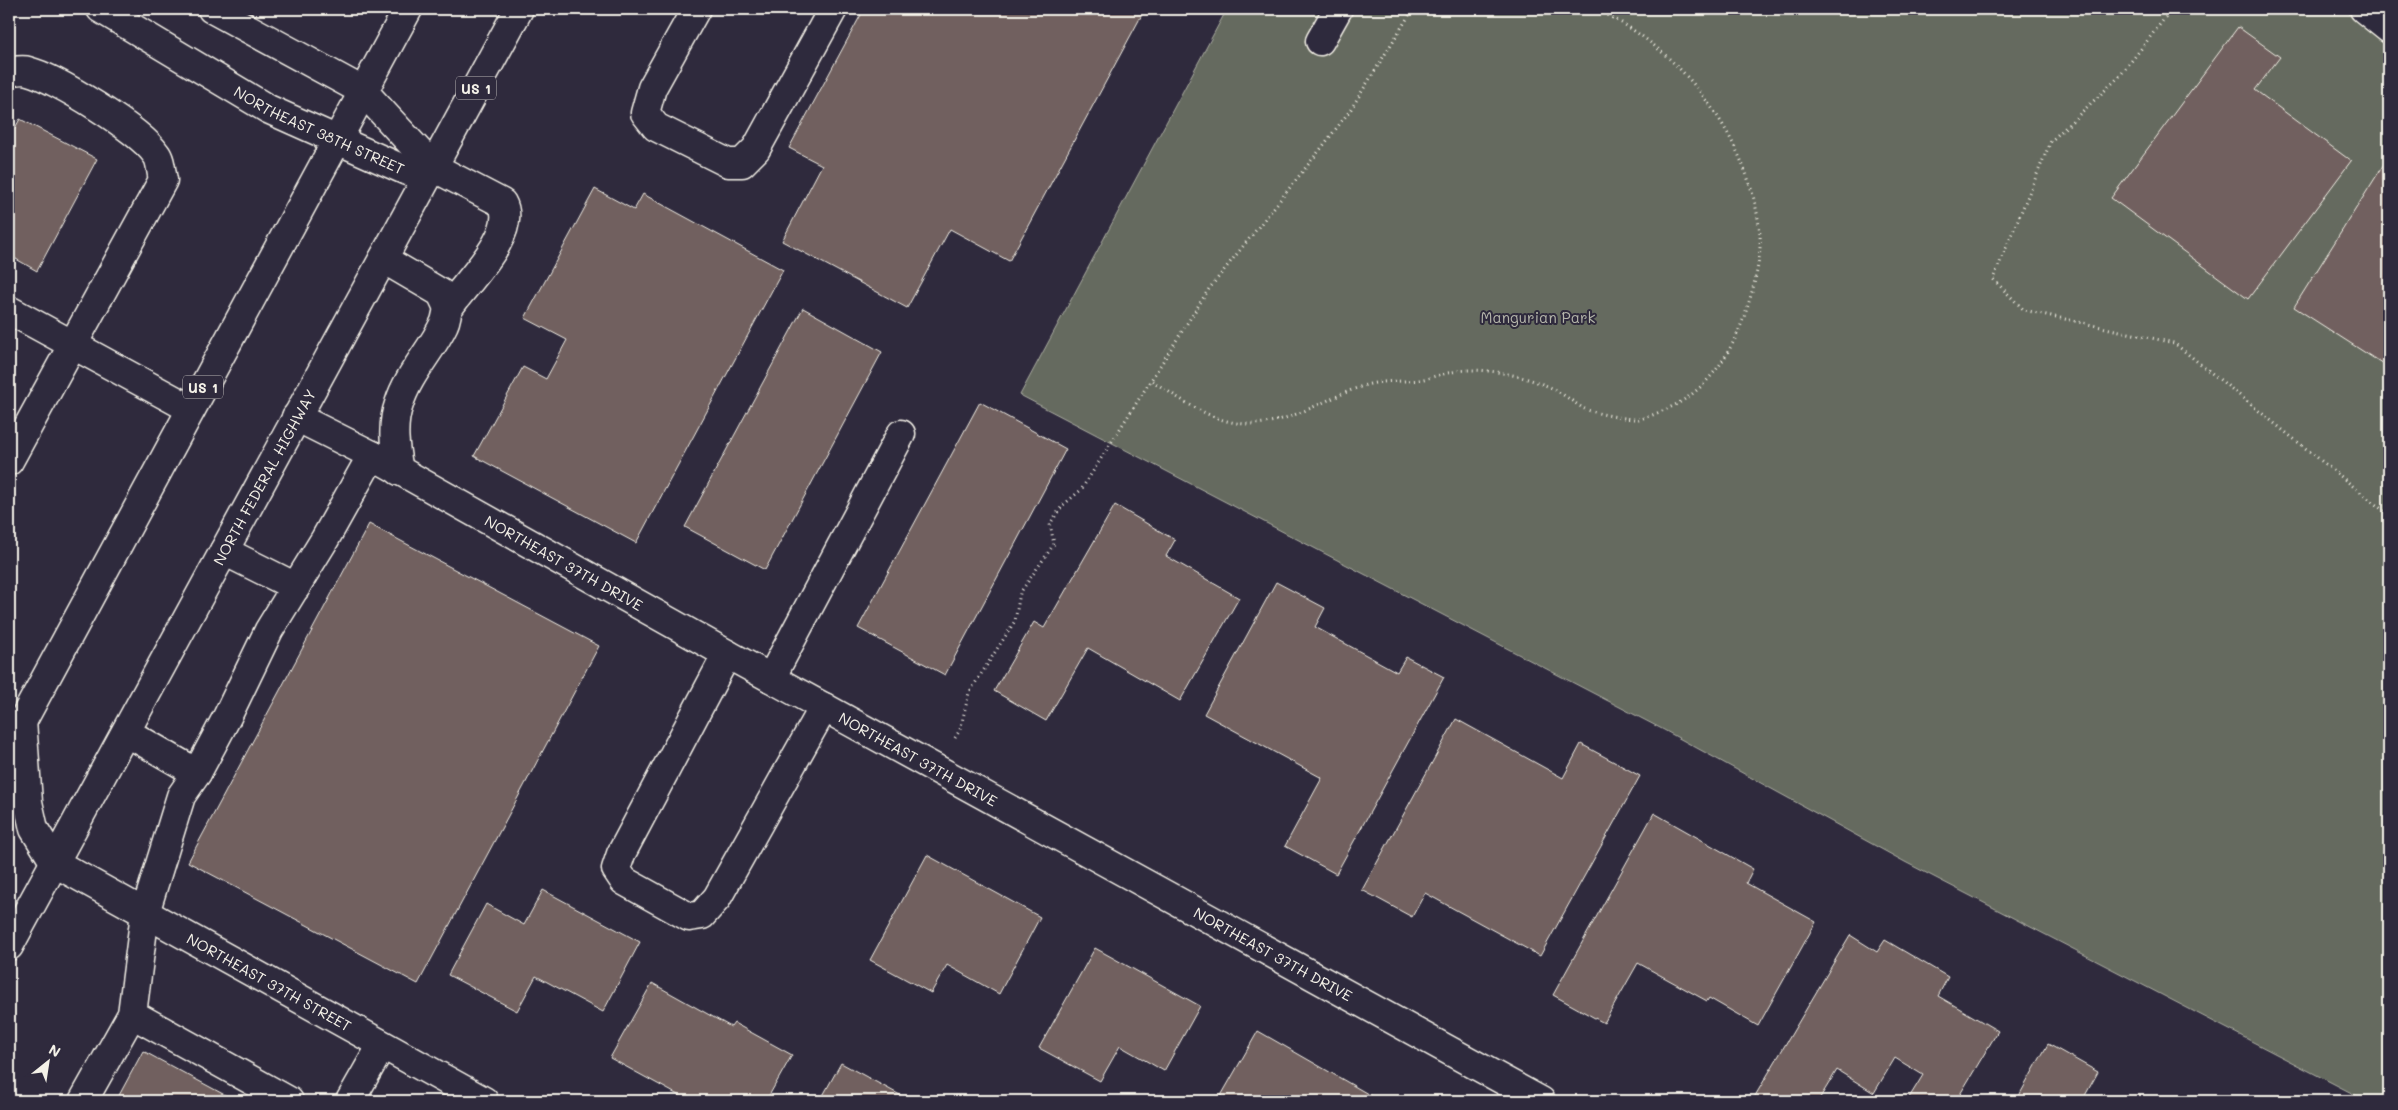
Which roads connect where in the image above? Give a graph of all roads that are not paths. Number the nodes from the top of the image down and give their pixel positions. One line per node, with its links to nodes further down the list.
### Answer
1 (101, 9): 13 (street, NORTHEAST 38TH STREET)
2 (212, 9): 12 (street, NORTHEAST 38TH STREET)
3 (408, 9): 12 (street, US 1)
4 (519, 9): 14 (street, NORTH FEDERAL HIGHWAY / US 1)
5 (696, 9): 6 (street)
6 (833, 9)
7 (1338, 9): 10 (street)
8 (2364, 9): 9 (street)
9 (2389, 29)
10 (1320, 41)
11 (9, 72): 18 (street)
12 (363, 91): 13 (street, US 1); 14 (street, NORTHEAST 38TH STREET)
13 (337, 139): 14 (street, NORTHEAST 38TH STREET); 19 (street, US 1)
14 (433, 166): 15 (street, NORTH FEDERAL HIGHWAY / US 1); 16 (street)
15 (383, 259): 16 (street); 20 (street, NORTH FEDERAL HIGHWAY / US 1)
16 (448, 308): 24 (street)
17 (9, 310): 18 (street)
18 (72, 344): 19 (street); 23 (street)
19 (191, 410): 30 (street, US 1)
20 (296, 417): 22 (street, NORTHEAST 37TH DRIVE); 25 (street, NORTH FEDERAL HIGHWAY / US 1)
21 (901, 434): 28 (street)
22 (372, 455): 24 (street, NORTHEAST 37TH DRIVE); 26 (street)
23 (9, 461)
24 (399, 472): 27 (street, NORTHEAST 37TH DRIVE)
25 (224, 551): 26 (street); 31 (street, NORTH FEDERAL HIGHWAY / US 1)
26 (296, 587): 33 (street)
27 (727, 654): 28 (street, NORTHEAST 37TH DRIVE); 29 (street)
28 (772, 678): 29 (street, NORTHEAST 37TH DRIVE)
29 (824, 707): 43 (street, NORTHEAST 37TH DRIVE)
30 (22, 721): 32 (street, US 1); 34 (street)
31 (126, 732): 33 (street); 34 (street, NORTH FEDERAL HIGHWAY / US 1)
32 (9, 746)
33 (197, 773): 35 (street)
34 (55, 863): 35 (street, NORTHEAST 37TH STREET); 36 (street, NORTH FEDERAL HIGHWAY / US 1)
35 (145, 912): 37 (street); 38 (street, NORTHEAST 37TH STREET)
36 (9, 946)
37 (132, 1014): 39 (street); 40 (street)
38 (382, 1045): 41 (street); 42 (street, NORTHEAST 37TH STREET)
39 (82, 1101)
40 (290, 1101)
41 (350, 1101)
42 (484, 1101)
43 (1541, 1101)

